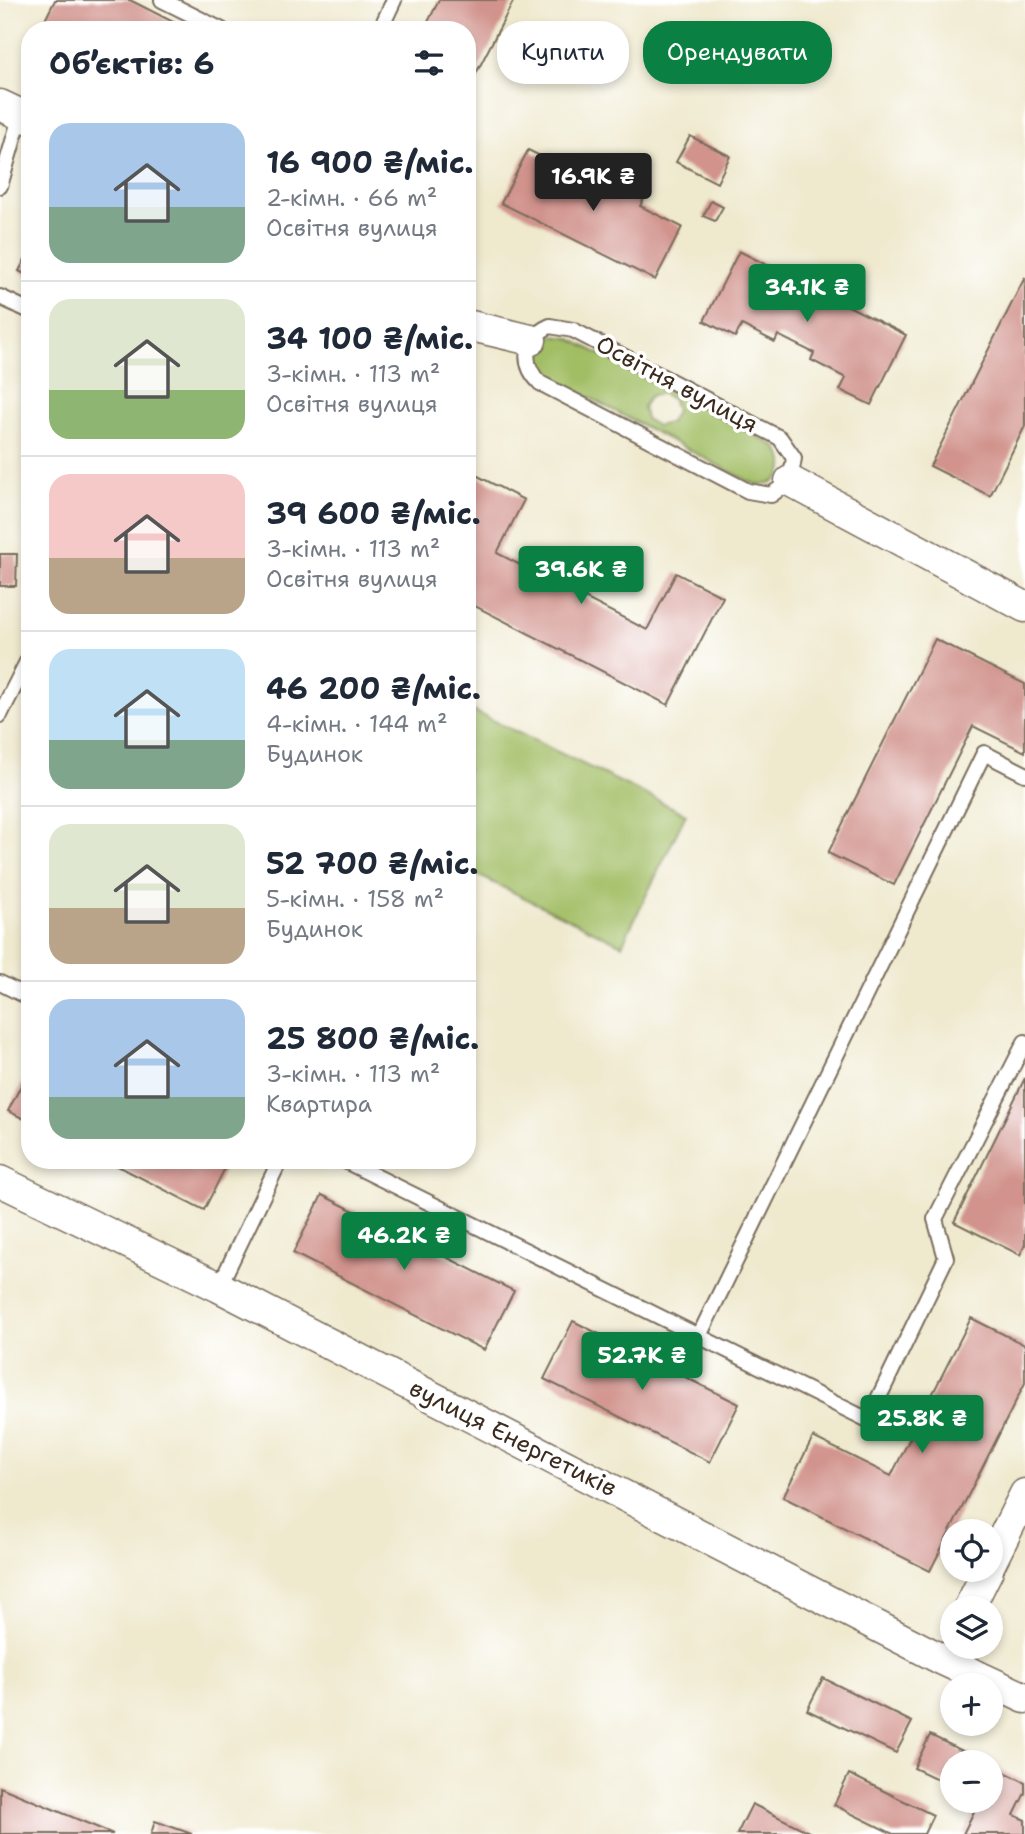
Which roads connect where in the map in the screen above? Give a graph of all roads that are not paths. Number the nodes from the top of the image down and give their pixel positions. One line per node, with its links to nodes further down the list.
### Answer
1 (162, 0): 3 (lane)
2 (394, 0): 4 (lane)
3 (204, 21)
4 (384, 21)
5 (17, 113): 6 (lane)
6 (0, 186)
7 (0, 297): 8 (lane)
8 (21, 307)
9 (476, 327): 10 (street)
10 (531, 340): 11 (lane, Освітня вулиця); 11 (lane)
11 (790, 481): 12 (street)
12 (1025, 607)
13 (21, 674): 14 (lane)
14 (0, 715)
15 (1025, 774): 23 (lane)
16 (0, 983): 17 (lane)
17 (21, 994)
18 (1025, 1042): 23 (lane)
19 (276, 1169): 22 (lane)
20 (361, 1169): 23 (lane)
21 (0, 1181): 22 (street, вулиця Енергетиків)
22 (219, 1287): 26 (street, вулиця Енергетиків)
23 (699, 1336)
24 (1025, 1494): 25 (street)
25 (1003, 1538)
26 (940, 1647)
27 (961, 1659): 28 (street, вулиця Енергетиків)
28 (1025, 1698)

